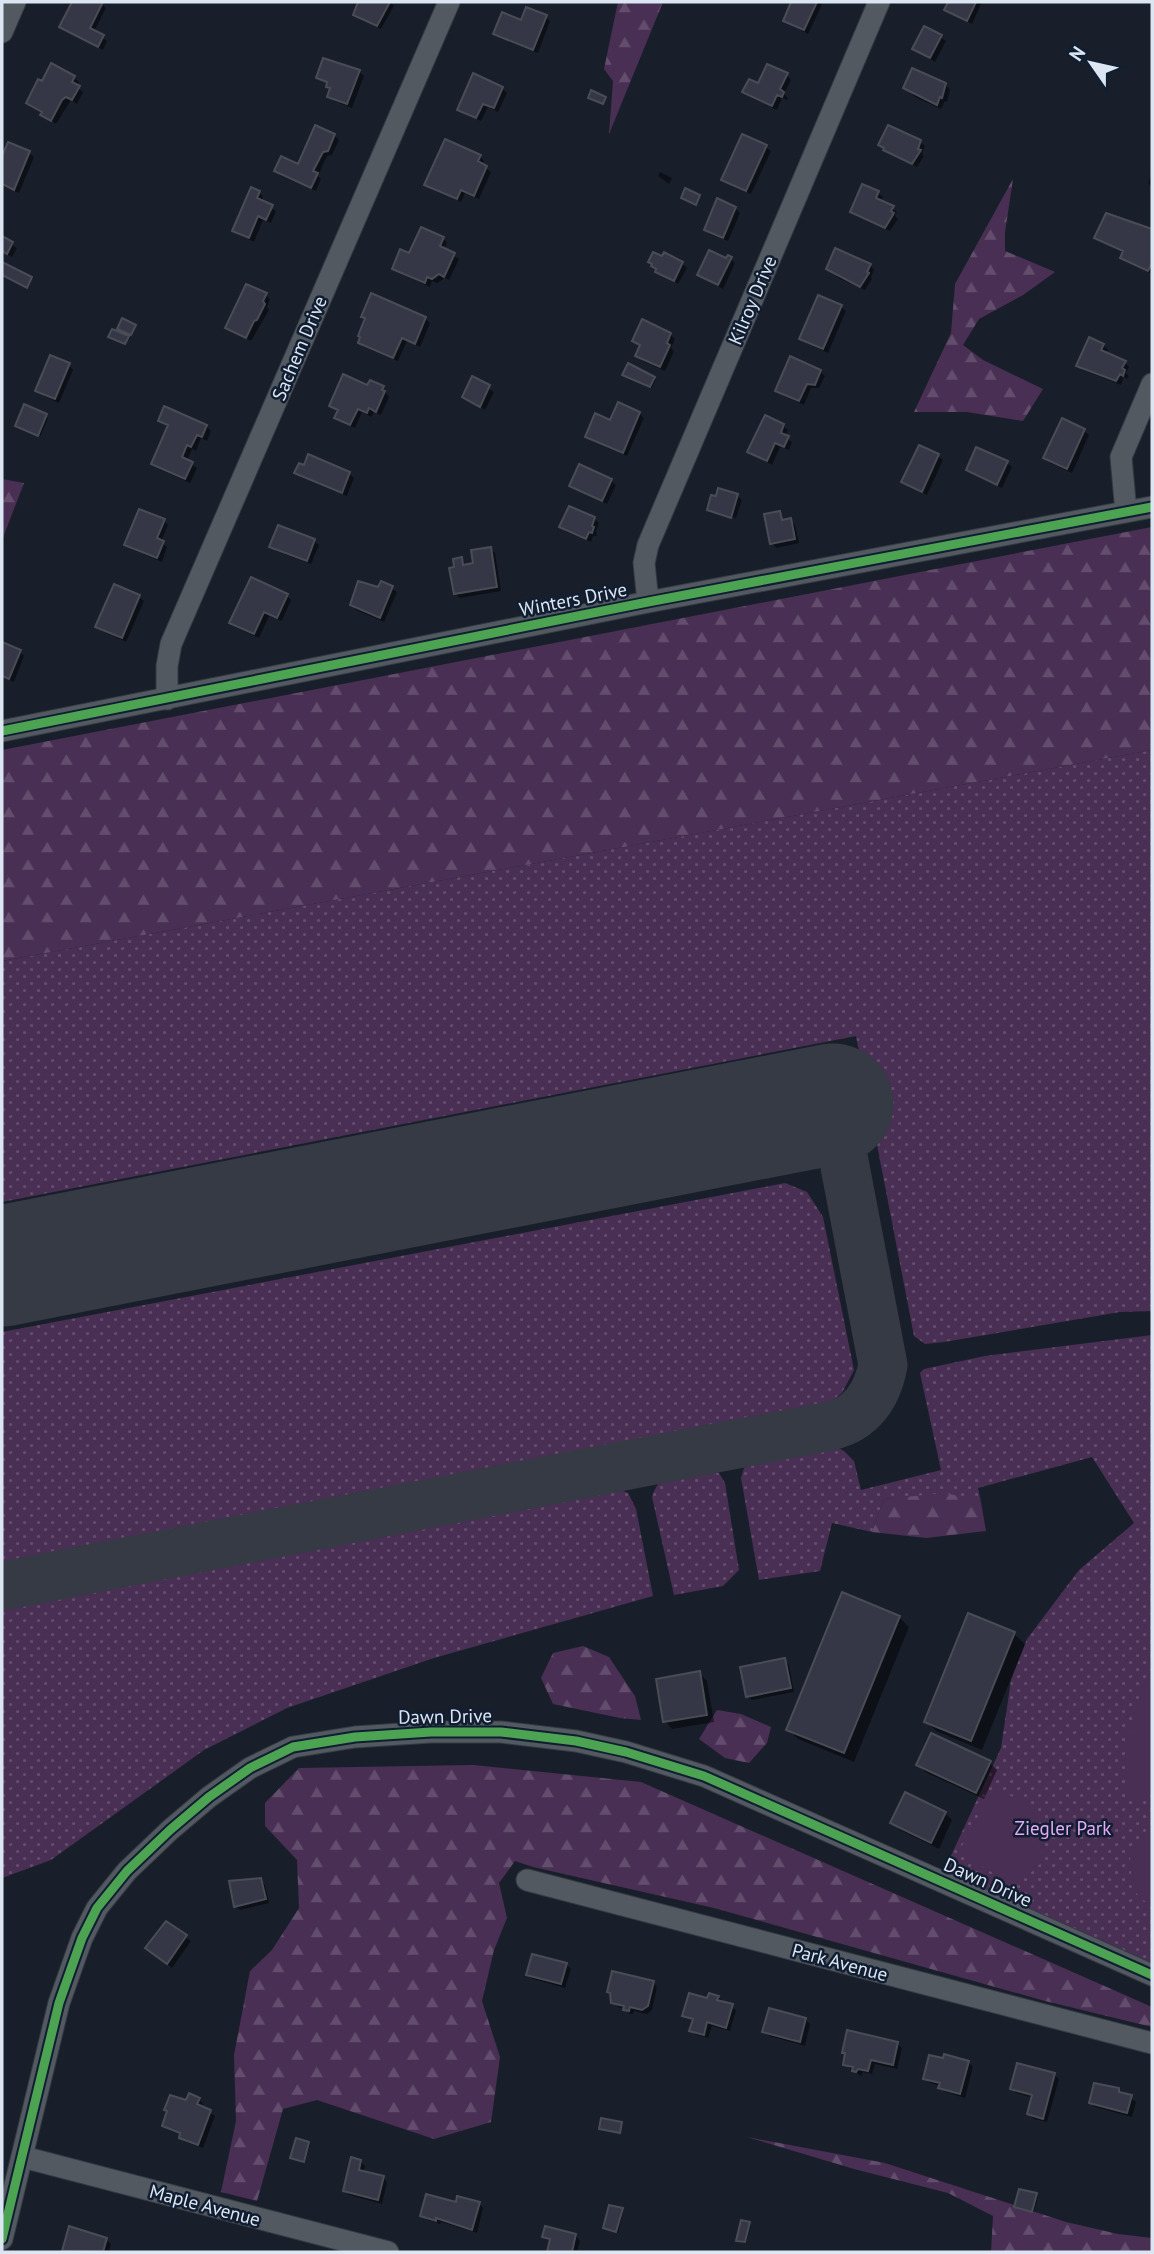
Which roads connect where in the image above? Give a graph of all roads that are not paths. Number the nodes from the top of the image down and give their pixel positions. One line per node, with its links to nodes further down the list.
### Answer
1 (15, 2): 4 (street)
2 (449, 2): 9 (street, Sachem Drive)
3 (879, 2): 8 (street, Kilroy Drive)
4 (2, 32)
5 (1152, 384): 7 (street)
6 (1152, 506): 7 (street, Winters Drive)
7 (1126, 512): 8 (street, Winters Drive)
8 (648, 602): 9 (street, Winters Drive)
9 (167, 699): 10 (street, Winters Drive)
10 (2, 731)
11 (527, 1880): 13 (street, Park Avenue)
12 (1152, 1975): 14 (street, Dawn Drive)
13 (1152, 2043)
14 (23, 2157): 15 (street, Dawn Drive); 16 (street, Maple Avenue)
15 (2, 2239)
16 (388, 2252)

